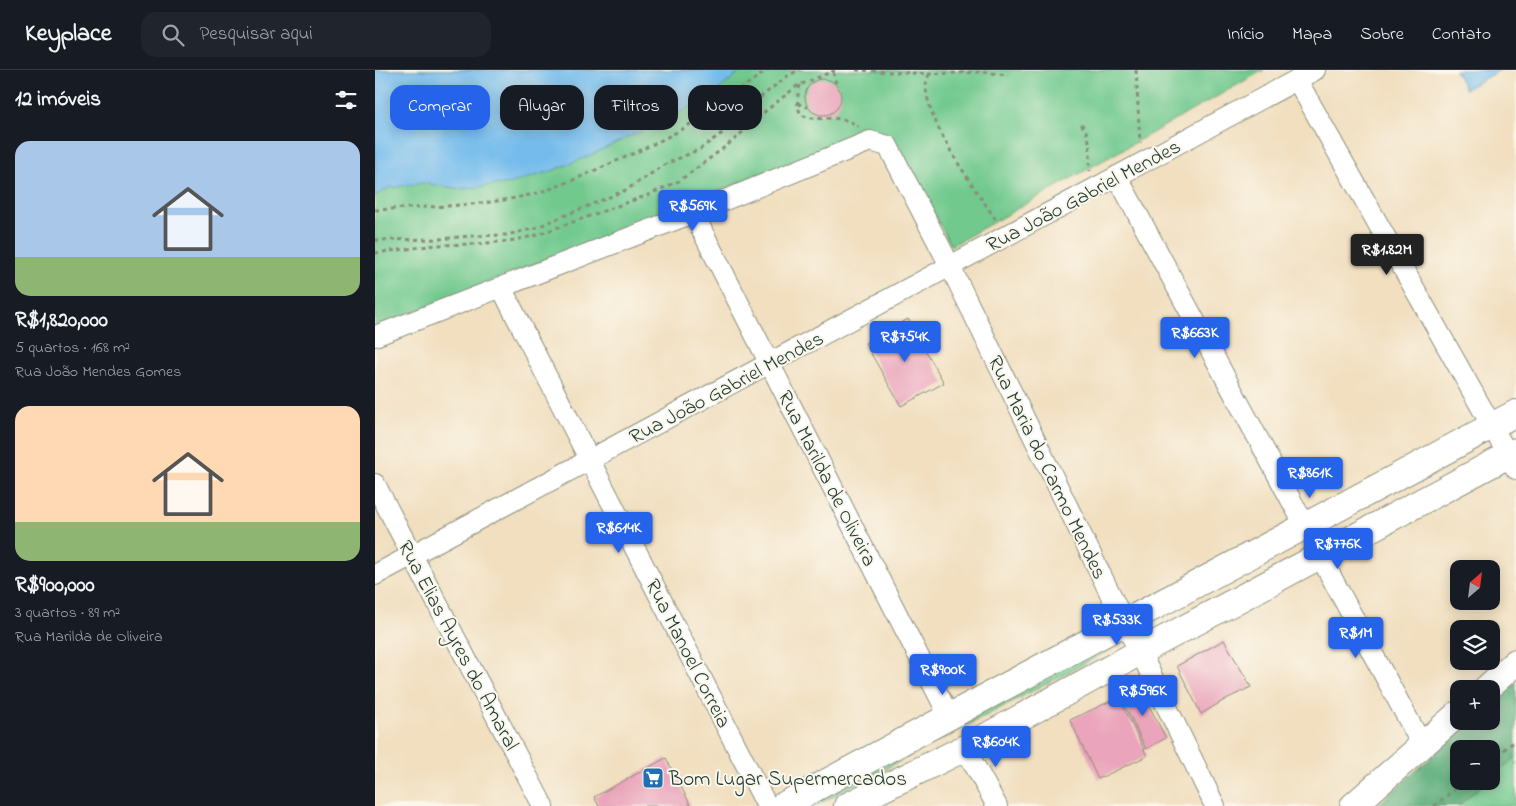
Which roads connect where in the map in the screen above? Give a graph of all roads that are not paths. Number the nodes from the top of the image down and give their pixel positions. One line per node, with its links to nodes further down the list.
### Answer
1 (1315, 70): 2 (street, Rua João Gabriel Mendes)
2 (1297, 80): 3 (street, Rua João Gabriel Mendes); 10 (street)
3 (1117, 176): 5 (street, Rua João Gabriel Mendes); 14 (street)
4 (693, 213): 5 (street, Rua Maria do Carmo Mendes); 6 (street); 8 (street, Rua Marilda de Oliveira)
5 (950, 266): 8 (street, Rua João Gabriel Mendes); 18 (street, Rua Maria do Carmo Mendes)
6 (501, 287): 7 (street); 12 (street, Rua Manoel Correia)
7 (375, 336)
8 (769, 363): 12 (street, Rua João Gabriel Mendes); 22 (street, Rua Marilda de Oliveira)
9 (1516, 413): 10 (main road)
10 (1492, 426): 11 (street); 14 (main road)
11 (1513, 458): 16 (main road)
12 (590, 460): 15 (street, Rua João Gabriel Mendes); 27 (street, Rua Manoel Correia)
13 (375, 484): 15 (street, Rua Elias Ayres do Amaral)
14 (1305, 526): 18 (main road)
15 (412, 555): 17 (street, Rua João Gabriel Mendes); 26 (street, Rua Elias Ayres do Amaral)
16 (1320, 556): 19 (main road); 24 (street)
17 (375, 575)
18 (1124, 622): 19 (street, Rua Maria do Carmo Mendes); 22 (main road)
19 (1140, 652): 25 (main road); 31 (street, Rua Maria do Carmo Mendes)
20 (1516, 662): 21 (main road)
21 (1496, 680)
22 (949, 716): 28 (main road)
23 (1450, 721): 24 (main road)
24 (1422, 745): 32 (main road)
25 (965, 748): 29 (main road); 30 (street)
26 (543, 806)
27 (767, 806)
28 (782, 806)
29 (847, 806)
30 (997, 806)
31 (1215, 806)
32 (1353, 806)

